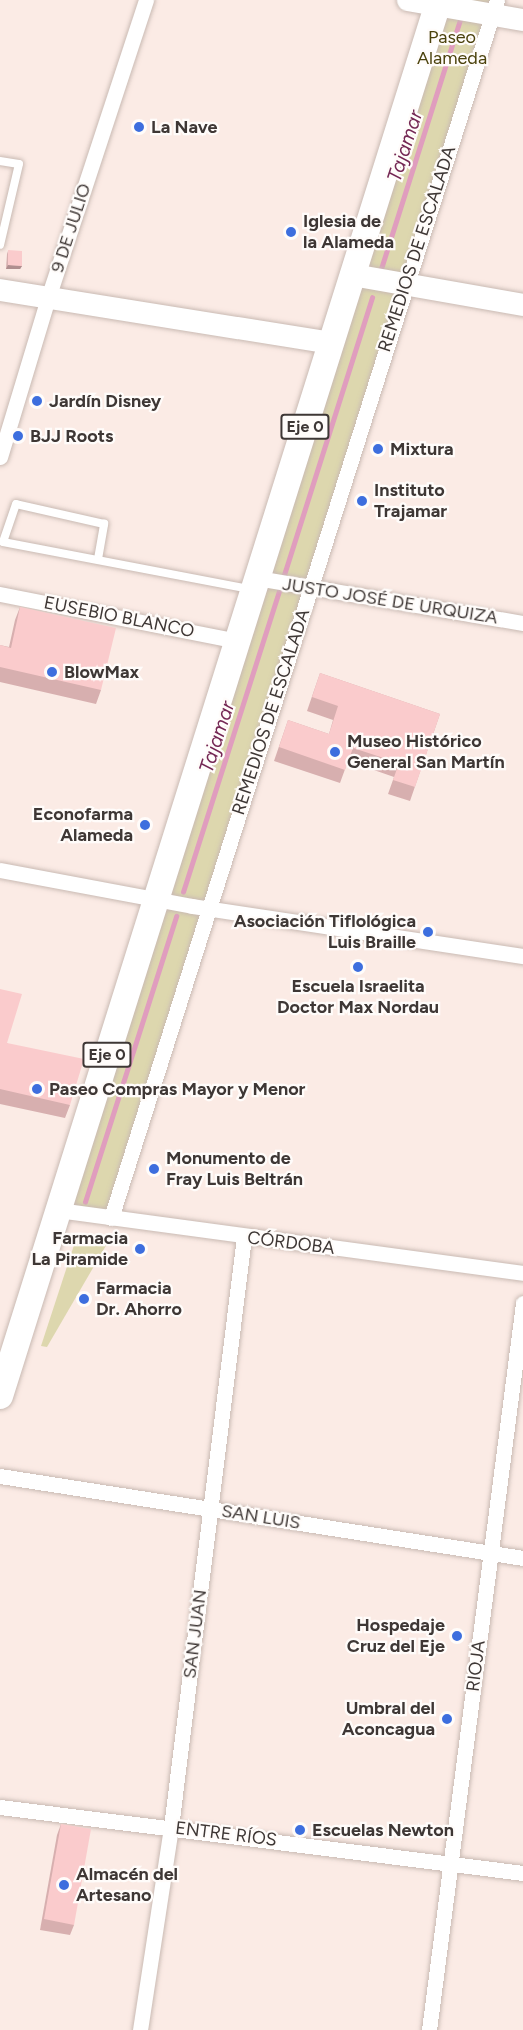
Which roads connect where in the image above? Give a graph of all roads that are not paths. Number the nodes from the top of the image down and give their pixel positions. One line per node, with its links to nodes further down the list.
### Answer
1 (146, 0): 11 (street, 9 DE JULIO)
2 (408, 0): 3 (street)
3 (438, 3): 4 (street); 8 (main road, Eje 0)
4 (494, 7): 5 (street); 9 (street, REMEDIOS DE ESCALADA)
5 (523, 20)
6 (0, 161): 7 (lane)
7 (0, 245)
8 (352, 275): 9 (street); 13 (main road, Eje 0)
9 (405, 285): 12 (street); 17 (street, REMEDIOS DE ESCALADA)
10 (0, 290): 11 (street)
11 (48, 298): 13 (street); 14 (street, 9 DE JULIO)
12 (523, 305)
13 (332, 343): 16 (main road, Eje 0)
14 (0, 457)
15 (98, 560): 15 (lane); 16 (lane)
16 (255, 584): 17 (street, JUSTO JOSÉ DE URQUIZA); 20 (main road, Eje 0)
17 (310, 588): 19 (street, JUSTO JOSÉ DE URQUIZA); 23 (street, REMEDIOS DE ESCALADA)
18 (0, 594): 20 (street, EUSEBIO BLANCO)
19 (523, 623)
20 (238, 641): 22 (main road, Eje 0)
21 (0, 870): 22 (street)
22 (156, 900): 23 (street); 25 (main road, Eje 0)
23 (208, 909): 24 (street); 26 (street, REMEDIOS DE ESCALADA)
24 (523, 956)
25 (58, 1210): 26 (street, CÓRDOBA); 30 (main road, Eje 0)
26 (111, 1218): 27 (street, CÓRDOBA)
27 (244, 1237): 28 (street, CÓRDOBA); 33 (street, SAN JUAN)
28 (523, 1273)
29 (523, 1303): 34 (street, RIOJA)
30 (6, 1356): 31 (main road, Eje 0)
31 (0, 1396)
32 (0, 1476): 33 (street, SAN LUIS)
33 (211, 1509): 34 (street, SAN LUIS); 37 (street, SAN JUAN)
34 (490, 1552): 35 (street, SAN LUIS); 38 (street, RIOJA)
35 (523, 1558)
36 (0, 1807): 37 (street, ENTRE RÍOS)
37 (171, 1827): 38 (street, ENTRE RÍOS); 40 (street, SAN JUAN)
38 (451, 1863): 39 (street, ENTRE RÍOS); 41 (street, RIOJA)
39 (523, 1873)
40 (140, 2030)
41 (429, 2030)

